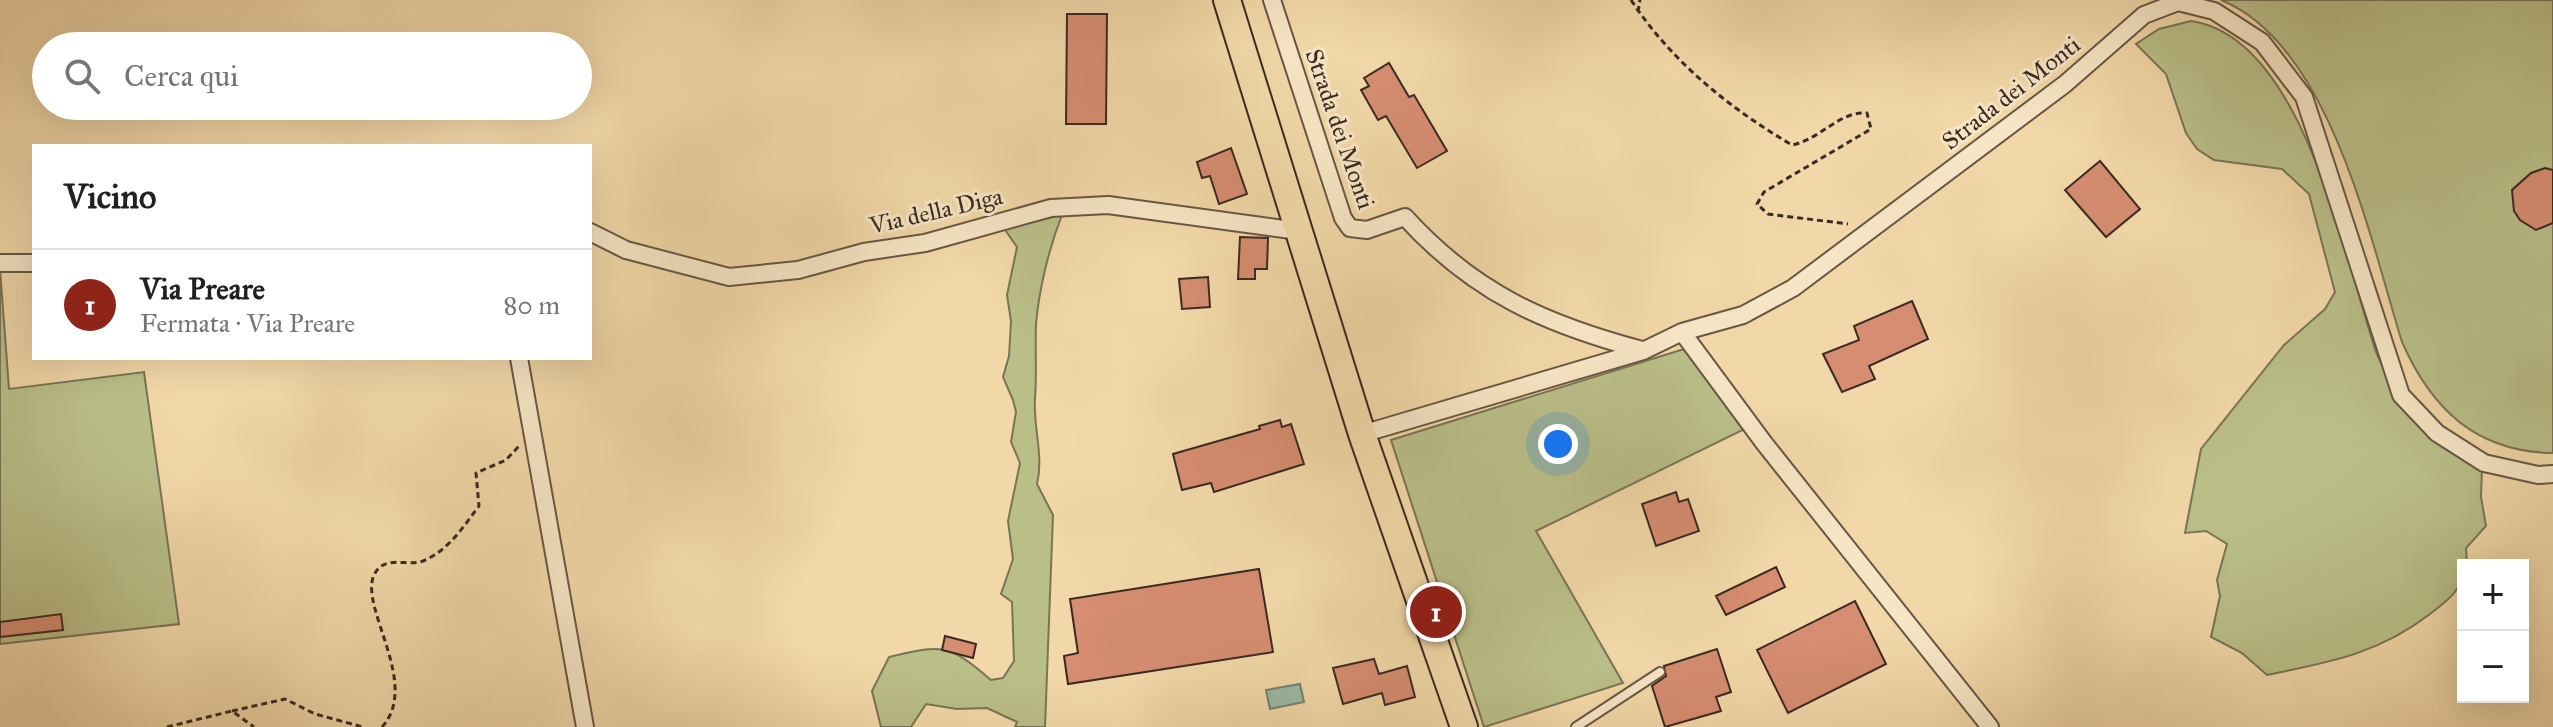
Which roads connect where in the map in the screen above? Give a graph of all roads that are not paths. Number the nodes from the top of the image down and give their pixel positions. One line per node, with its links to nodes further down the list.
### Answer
1 (1227, 0): 3 (main road)
2 (1272, 0): 8 (street, Strada dei Monti)
3 (1299, 231): 4 (street, Via della Diga); 10 (main road)
4 (592, 233)
5 (1, 262): 6 (street)
6 (32, 263)
7 (1682, 332): 8 (street, Strada dei Monti); 11 (street, Strada dei Monti); 16 (street)
8 (1643, 351): 10 (street, Strada dei Monti)
9 (519, 360): 13 (street)
10 (1362, 434): 14 (main road)
11 (2553, 474)
12 (1660, 672): 15 (lane)
13 (585, 727)
14 (1464, 727)
15 (1576, 727)
16 (1990, 727)

